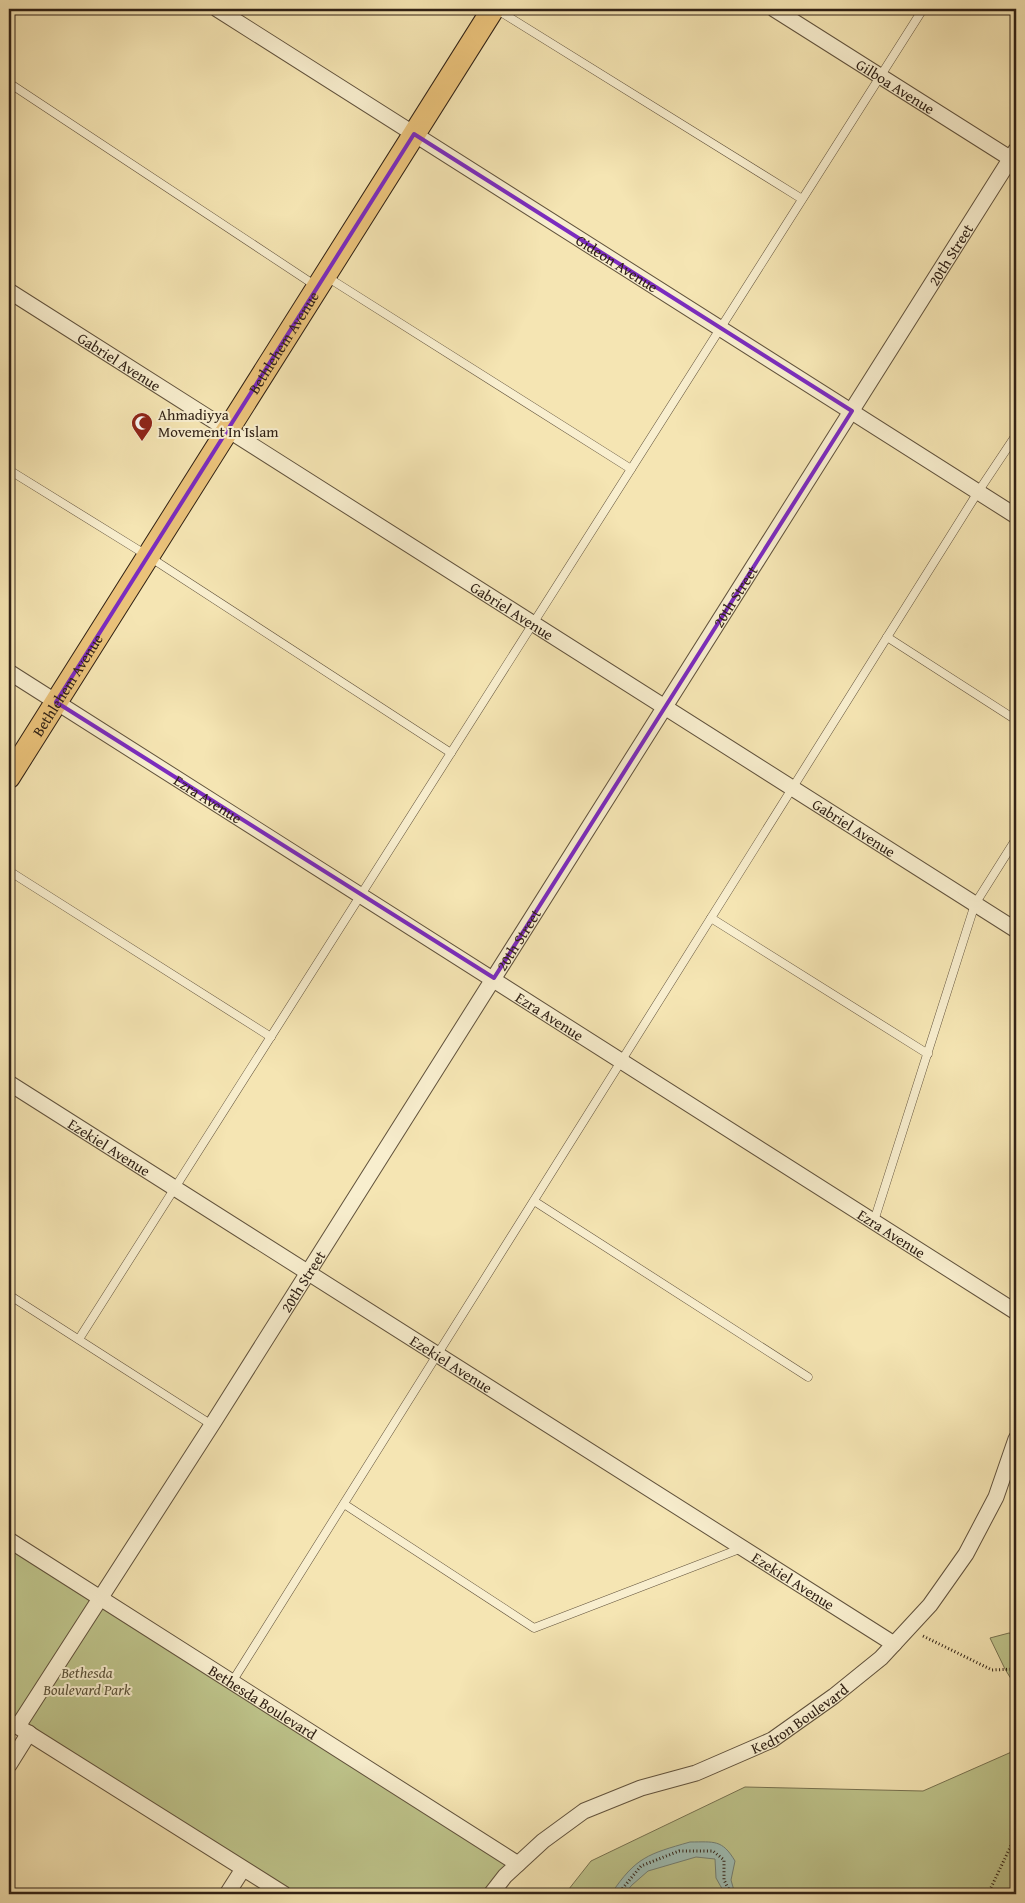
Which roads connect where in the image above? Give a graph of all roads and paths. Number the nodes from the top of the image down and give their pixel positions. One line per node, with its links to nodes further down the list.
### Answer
1 (217, 9): 7 (street, Gideon Avenue)
2 (495, 9): 7 (main road, Bethlehem Avenue); 9 (lane)
3 (774, 9): 5 (street, Gilboa Avenue)
4 (923, 9): 5 (lane)
5 (880, 76): 8 (street, Gilboa Avenue); 9 (lane)
6 (9, 83): 10 (lane)
7 (414, 134): 10 (main road, Bethlehem Avenue); 12 (street, Gideon Avenue)
8 (1014, 157): 13 (street, 20th Street)
9 (802, 199): 12 (lane)
10 (321, 282): 14 (main road, Bethlehem Avenue); 16 (lane)
11 (9, 291): 14 (street, Gabriel Avenue)
12 (720, 328): 13 (street, Gideon Avenue); 16 (lane)
13 (852, 411): 18 (street, Gideon Avenue); 25 (street, 20th Street)
14 (228, 430): 20 (main road, Bethlehem Avenue); 21 (street, Gabriel Avenue)
15 (1016, 435): 18 (lane)
16 (631, 468): 21 (lane)
17 (9, 470): 20 (lane)
18 (978, 492): 19 (street, Gideon Avenue); 22 (lane)
19 (1016, 516)
20 (148, 556): 24 (main road, Bethlehem Avenue); 27 (lane)
21 (533, 623): 25 (street, Gabriel Avenue); 27 (lane)
22 (887, 637): 26 (lane); 29 (lane)
23 (9, 672): 24 (street, Ezra Avenue)
24 (56, 702): 28 (main road, Bethlehem Avenue); 32 (street, Ezra Avenue)
25 (664, 708): 29 (street, Gabriel Avenue); 36 (street, 20th Street)
26 (1016, 720)
27 (451, 753): 32 (lane)
28 (9, 777)
29 (792, 789): 33 (street, Gabriel Avenue); 34 (lane)
30 (1016, 839): 33 (lane)
31 (9, 871): 37 (lane)
32 (361, 895): 36 (street, Ezra Avenue); 37 (lane)
33 (975, 904): 35 (street, Gabriel Avenue); 38 (lane)
34 (711, 918): 38 (lane); 39 (lane)
35 (1016, 930)
36 (494, 978): 39 (street, Ezra Avenue); 44 (street, 20th Street)
37 (271, 1037): 41 (lane)
38 (928, 1054): 43 (lane)
39 (622, 1060): 42 (lane); 43 (street, Ezra Avenue)
40 (9, 1084): 41 (street, Ezekiel Avenue)
41 (175, 1188): 44 (street, Ezekiel Avenue); 47 (lane)
42 (534, 1201): 48 (lane); 49 (lane)
43 (874, 1221): 46 (street, Ezra Avenue)
44 (308, 1273): 48 (street, Ezekiel Avenue); 50 (street, 20th Street)
45 (9, 1295): 47 (lane)
46 (1016, 1312)
47 (79, 1339): 50 (lane)
48 (437, 1355): 52 (lane); 54 (street, Ezekiel Avenue)
49 (808, 1377)
50 (212, 1424): 55 (street, 20th Street)
51 (1016, 1439): 56 (street, Kedron Boulevard)
52 (344, 1504): 54 (lane); 59 (lane)
53 (9, 1540): 55 (street, Bethesda Boulevard)
54 (742, 1548): 57 (street, Ezekiel Avenue)
55 (100, 1598): 59 (street, Bethesda Boulevard); 60 (street, 20th Street)
56 (909, 1628): 57 (street, Kedron Boulevard); 58 (path)
57 (894, 1644): 63 (street, Kedron Boulevard)
58 (1016, 1669)
59 (232, 1682): 63 (street, Bethesda Boulevard)
60 (18, 1727): 61 (street, 20th Street); 64 (street)
61 (9, 1765)
62 (1016, 1835): 70 (path)
63 (518, 1864): 67 (street, Kedron Boulevard)
64 (243, 1869): 65 (street); 66 (street)
65 (227, 1894)
66 (284, 1894)
67 (490, 1894)
68 (618, 1894): 69 (path)
69 (731, 1894)
70 (988, 1894)

